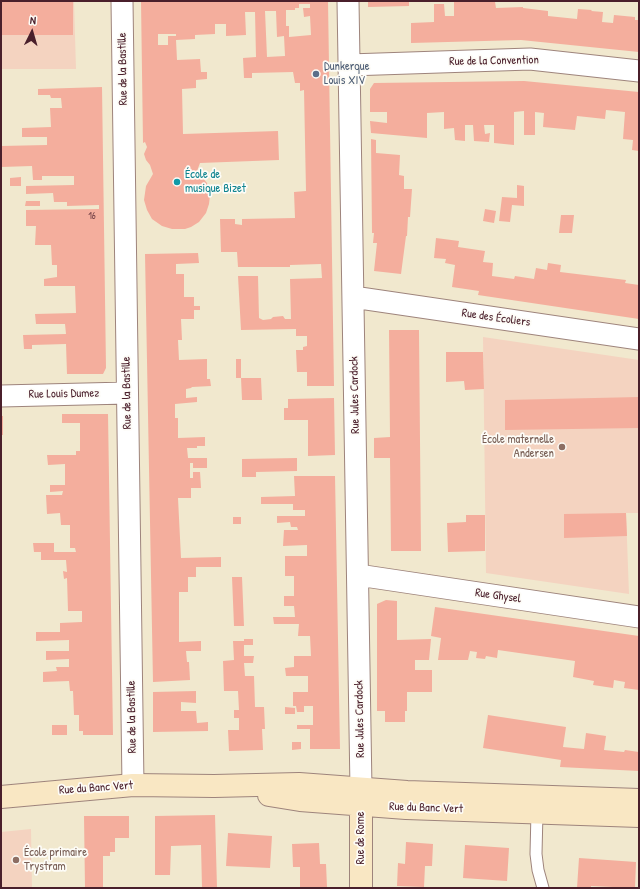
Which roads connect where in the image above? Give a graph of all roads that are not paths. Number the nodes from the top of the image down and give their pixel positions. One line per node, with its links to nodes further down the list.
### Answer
1 (122, 1): 7 (street, Rue de la Bastille)
2 (348, 1): 3 (street, Rue Jules Cardock)
3 (349, 65): 4 (street, Rue de la Convention); 5 (street, Rue Jules Cardock)
4 (639, 71)
5 (353, 297): 6 (street, Rue des Écoliers); 9 (street, Rue Jules Cardock)
6 (639, 339)
7 (127, 393): 8 (street, Rue Louis Dumez); 11 (street, Rue de la Bastille)
8 (1, 396)
9 (358, 576): 10 (street, Rue Ghysel); 13 (street, Rue Jules Cardock)
10 (639, 617)
11 (133, 785): 12 (street, Rue du Banc Vert); 13 (street, Rue du Banc Vert)
12 (1, 797)
13 (361, 797): 14 (street, Rue du Banc Vert); 15 (street, Rue du Banc Vert); 17 (street, Rue de Rome)
14 (639, 800)
15 (537, 812): 16 (street, Rue du Banc Vert); 18 (lane)
16 (639, 816)
17 (361, 888)
18 (543, 888)

